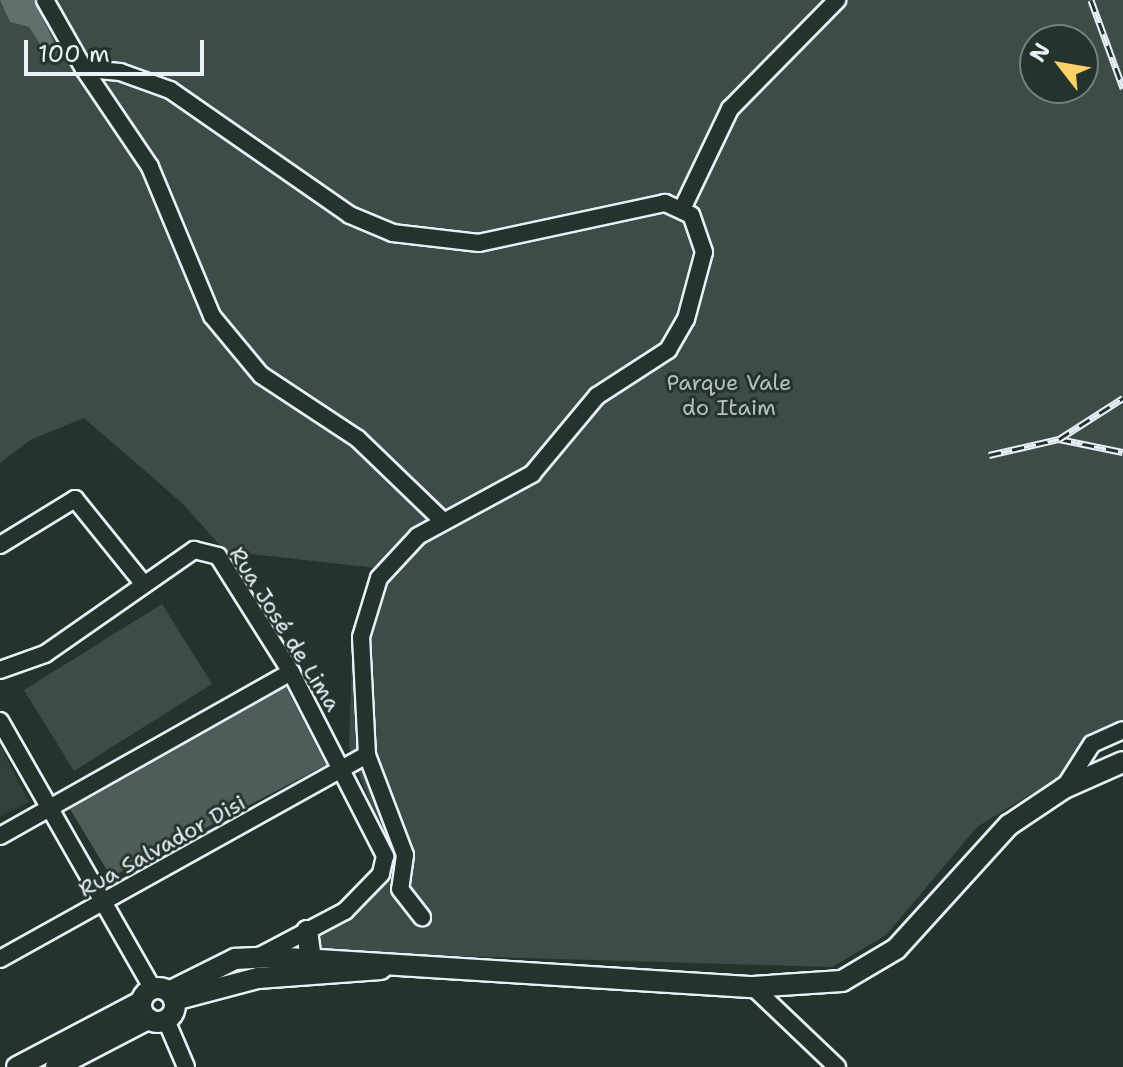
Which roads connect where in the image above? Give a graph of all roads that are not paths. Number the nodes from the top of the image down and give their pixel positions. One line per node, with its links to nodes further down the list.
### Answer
1 (45, 0): 3 (street)
2 (837, 0): 4 (street)
3 (84, 69): 4 (street); 5 (street)
4 (683, 207): 5 (street)
5 (443, 521): 12 (street)
6 (0, 545): 7 (street)
7 (142, 582): 8 (street, Rua José de Lima); 9 (street, Rua José de Lima)
8 (0, 670)
9 (291, 672): 14 (street, Rua José de Lima); 16 (street)
10 (0, 721): 16 (street)
11 (1123, 730): 15 (street)
12 (367, 755): 14 (street, Rua Salvador Disi); 19 (street)
13 (1123, 762): 15 (main road)
14 (345, 770): 18 (street, Rua Salvador Disi); 20 (street, Rua José de Lima)
15 (1064, 788): 26 (main road)
16 (50, 809): 17 (street); 18 (street)
17 (0, 836)
18 (104, 903): 23 (street, Rua Salvador Disi); 27 (street)
19 (422, 917)
20 (307, 931): 21 (street); 22 (main road)
21 (256, 958): 22 (main road); 25 (main road); 27 (main road)
22 (311, 958): 24 (main road)
23 (0, 959)
24 (437, 965): 25 (main road); 26 (main road)
25 (246, 980): 27 (main road)
26 (753, 987): 31 (street)
27 (158, 1003): 28 (main road); 29 (main road); 30 (street)
28 (17, 1067)
29 (56, 1067)
30 (186, 1067)
31 (837, 1067)

